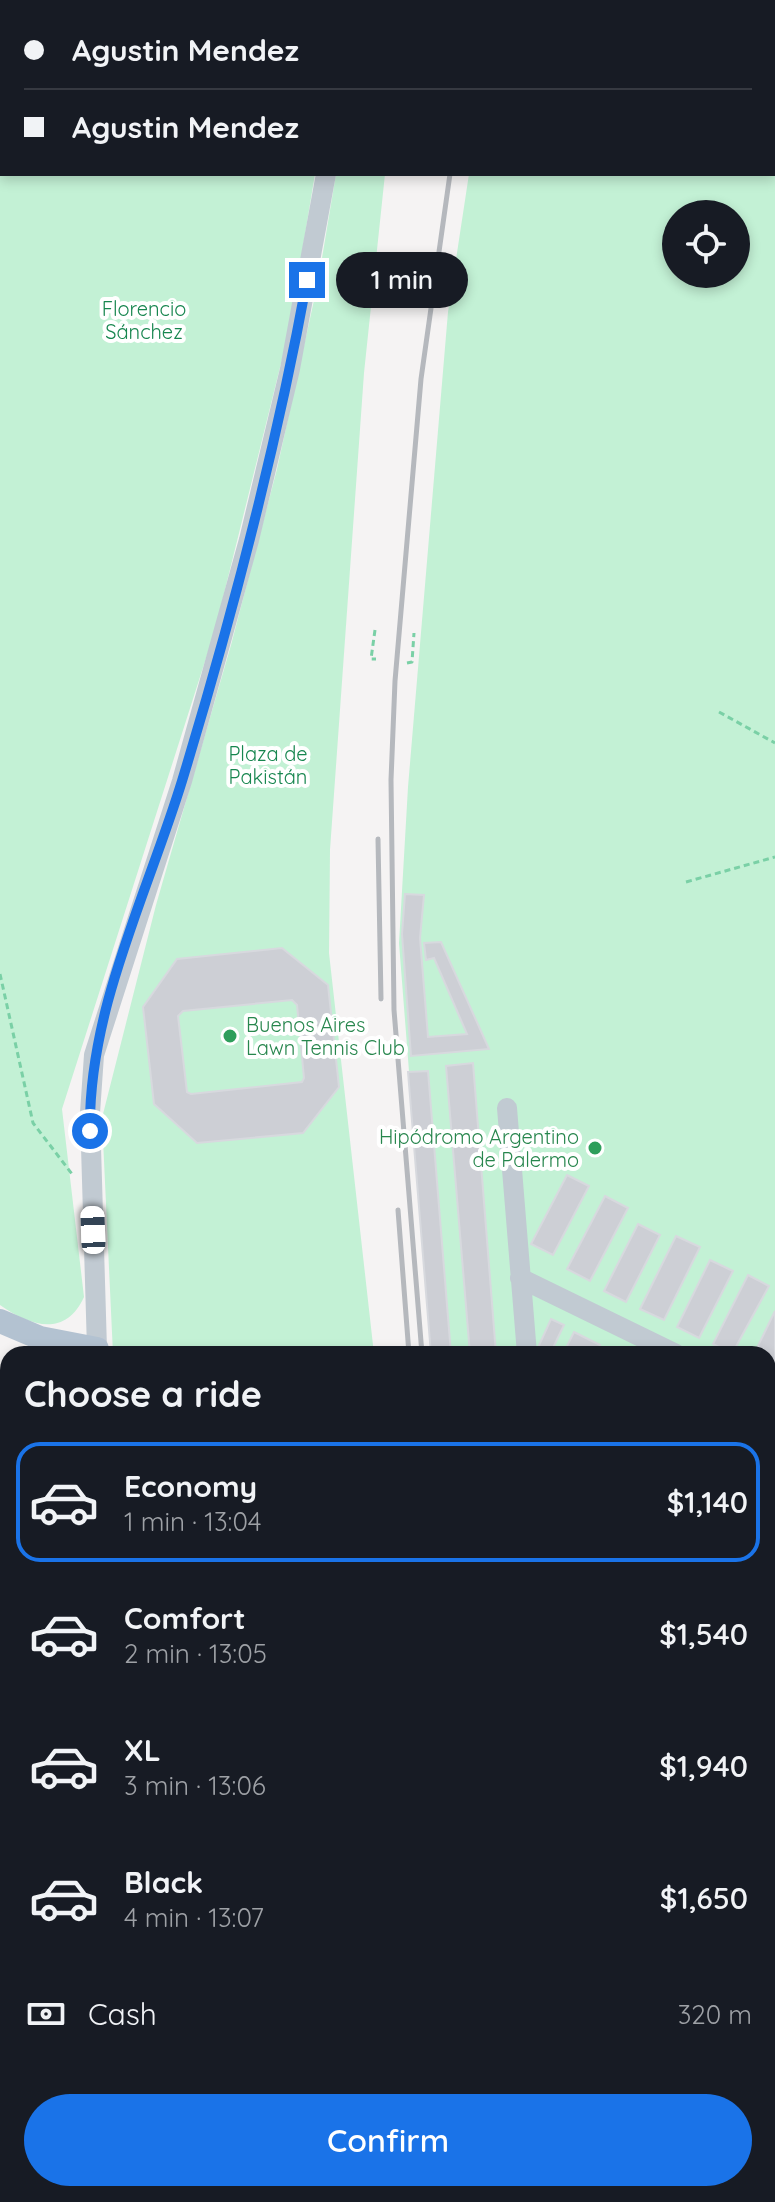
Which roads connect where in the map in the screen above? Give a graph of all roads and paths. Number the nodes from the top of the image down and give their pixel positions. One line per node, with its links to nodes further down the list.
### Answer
1 (326, 176): 12 (street)
2 (375, 630): 4 (path)
3 (414, 633): 5 (path)
4 (376, 659)
5 (407, 663)
6 (719, 712): 7 (path)
7 (775, 743)
8 (775, 857): 9 (path)
9 (686, 882)
10 (0, 974): 12 (path)
11 (507, 1108): 13 (street)
12 (92, 1200): 16 (street)
13 (520, 1278): 17 (street); 18 (street)
14 (0, 1321): 15 (main road)
15 (41, 1346)
16 (97, 1346)
17 (526, 1346)
18 (660, 1346)

